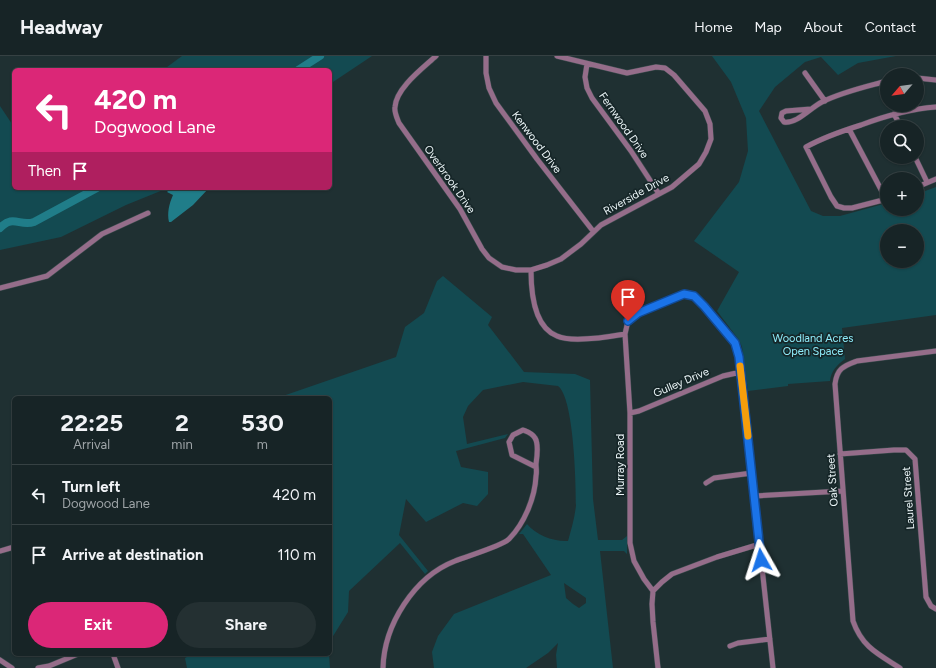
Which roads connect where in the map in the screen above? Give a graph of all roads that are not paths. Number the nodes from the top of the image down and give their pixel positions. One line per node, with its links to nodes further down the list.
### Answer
1 (436, 56): 24 (street, Overbrook Drive)
2 (486, 56): 23 (street, Kenwood Drive)
3 (557, 56): 4 (street, Riverside Drive)
4 (587, 64): 20 (street, Fernwood Drive); 20 (street, Riverside Drive)
5 (805, 73): 9 (street)
6 (924, 79): 7 (street)
7 (936, 80)
8 (880, 83): 9 (street)
9 (825, 101): 11 (street)
10 (936, 107): 12 (street)
11 (811, 109): 11 (street)
12 (894, 114): 13 (street); 14 (street)
13 (897, 120)
14 (849, 129): 19 (street); 21 (street)
15 (918, 164): 17 (street)
16 (936, 179): 17 (street)
17 (927, 182): 18 (street)
18 (924, 183)
19 (880, 188)
20 (659, 194): 23 (street, Riverside Drive)
21 (880, 201)
22 (148, 213): 25 (street)
23 (593, 231): 24 (street, Overbrook Drive)
24 (531, 270): 26 (street)
25 (0, 288)
26 (625, 334): 28 (street); 29 (street, Murray Road)
27 (936, 351): 30 (street, Oak Street)
28 (741, 372): 29 (street, Gulley Drive); 32 (street)
29 (630, 412): 39 (street, Murray Road)
30 (840, 454): 34 (street, Oak Street); 40 (street, Laurel Street)
31 (536, 467): 31 (street); 49 (street)
32 (752, 473): 33 (street); 35 (street)
33 (706, 483)
34 (843, 491): 35 (street); 52 (street, Oak Street)
35 (755, 496): 36 (street)
36 (760, 544): 39 (street); 41 (street)
37 (12, 548): 38 (street)
38 (0, 551)
39 (653, 591): 50 (street)
40 (936, 609)
41 (770, 639): 42 (street); 51 (street)
42 (730, 646)
43 (73, 656): 47 (street)
44 (113, 656): 48 (street)
45 (0, 660): 46 (street)
46 (12, 668)
47 (38, 668)
48 (118, 668)
49 (383, 668)
50 (658, 668)
51 (773, 668)
52 (900, 668)

